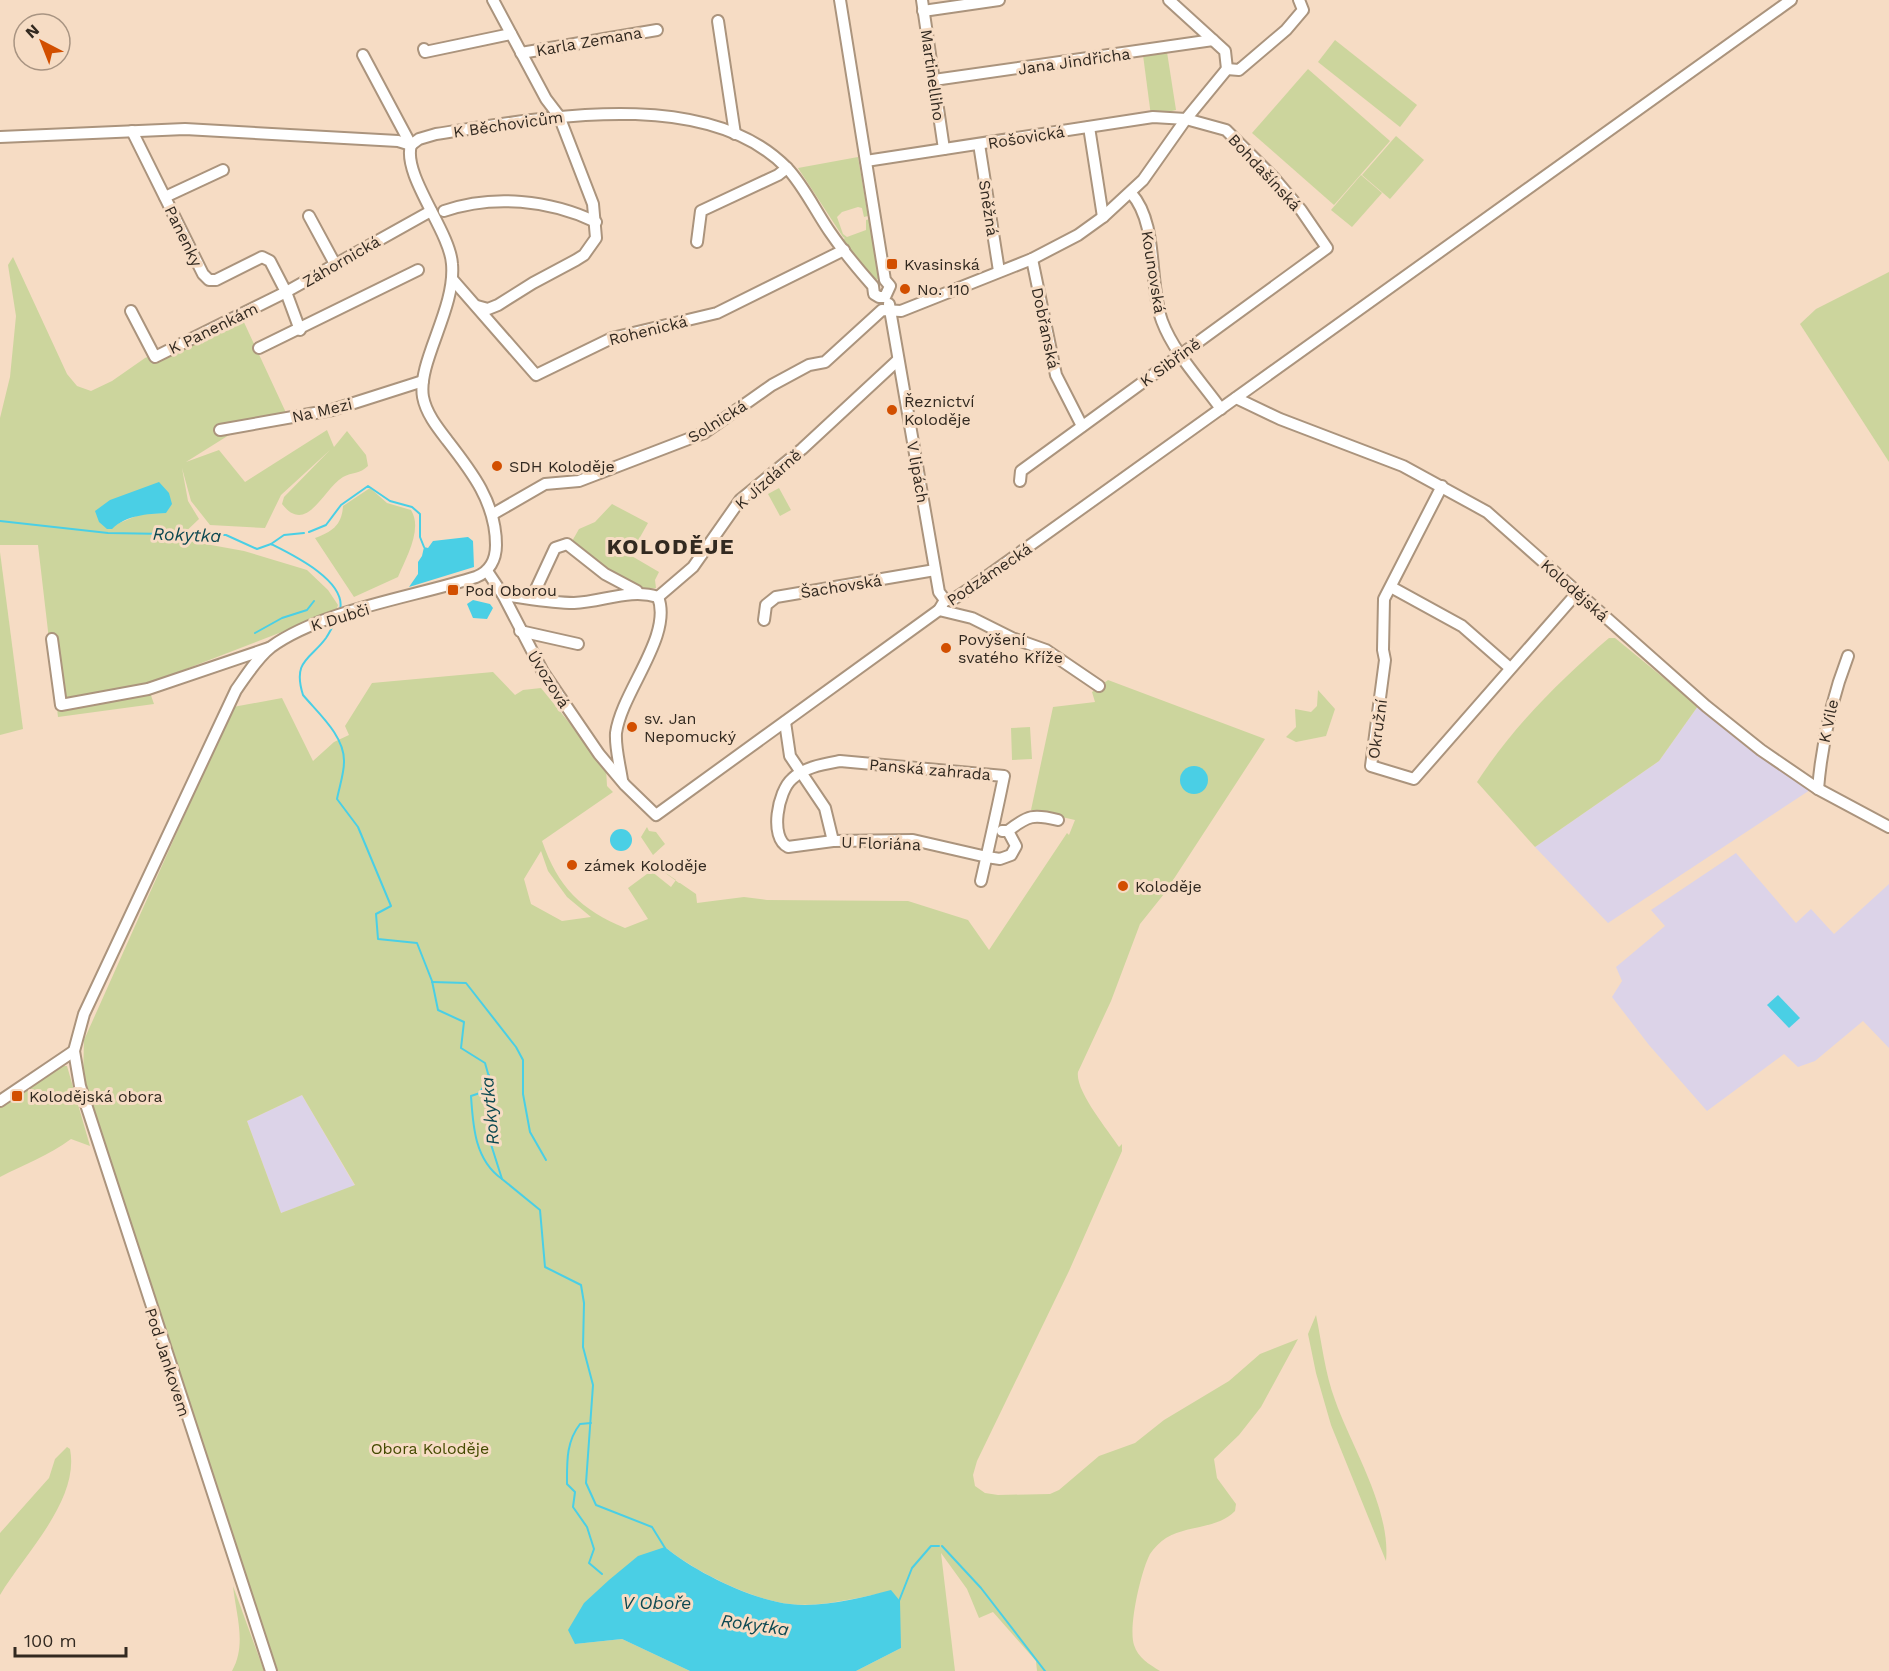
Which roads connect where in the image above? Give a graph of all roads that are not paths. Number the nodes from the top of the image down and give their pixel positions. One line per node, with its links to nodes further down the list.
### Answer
1 (493, 0): 10 (street)
2 (840, 0): 26 (street)
3 (999, 0): 7 (street)
4 (1168, 0): 11 (street)
5 (1791, 0): 55 (street, Podzámecká)
6 (1301, 1): 15 (street)
7 (923, 5): 16 (street, Martinelliho)
8 (718, 21): 21 (street)
9 (657, 30): 13 (street, Karla Zemana)
10 (511, 34): 12 (street); 13 (street)
11 (1213, 40): 15 (street); 16 (street, Jana Jindřicha)
12 (424, 49)
13 (521, 53): 17 (street)
14 (363, 55): 24 (street)
15 (1227, 69): 18 (street)
16 (934, 80): 25 (street, Martinelliho)
17 (559, 116): 21 (street, K Běchovicům); 24 (street, K Běchovicům); 35 (street)
18 (1186, 119): 19 (street, Rošovická); 29 (street); 37 (street, Bohdašínská)
19 (1089, 127): 23 (street, Rošovická); 34 (street)
20 (132, 131): 22 (street); 24 (street); 30 (street, Panenky)
21 (735, 134): 27 (street, K Běchovicům)
22 (0, 137)
23 (979, 144): 25 (street, Rošovická); 42 (street, Sněžná)
24 (411, 145): 32 (street)
25 (944, 149): 26 (street, Rošovická)
26 (866, 161): 44 (street)
27 (787, 168): 36 (street); 38 (street, K Běchovicům)
28 (223, 170): 30 (street)
29 (1131, 193): 34 (street); 52 (street, Kounovská)
30 (165, 197): 46 (street, Panenky)
31 (444, 211): 35 (street)
32 (431, 212): 40 (street, Záhornická); 43 (street)
33 (309, 216): 40 (street)
34 (1103, 217): 39 (street)
35 (596, 222): 48 (street)
36 (697, 242)
37 (1327, 248): 52 (street, K Sibřině)
38 (844, 250): 45 (street, K Běchovicům); 48 (street, Rohenická)
39 (1032, 259): 42 (street); 57 (street, Dobřanská)
40 (335, 264): 46 (street, Záhornická)
41 (418, 270): 50 (street)
42 (999, 271): 47 (street)
43 (453, 280): 48 (street, Rohenická); 54 (street)
44 (885, 280): 45 (street); 47 (street, V lipách)
45 (873, 286): 47 (street, K Běchovicům)
46 (286, 292): 49 (street, K Panenkám); 50 (street, Záhornická)
47 (887, 302): 53 (street, V lipách); 61 (street, Solnická)
48 (477, 306)
49 (131, 311)
50 (300, 330): 51 (street)
51 (259, 348)
52 (1181, 354): 56 (street, Kounovská); 57 (street, K Sibřině)
53 (898, 360): 62 (street, V lipách); 68 (street, K Jízdárně)
54 (423, 381): 58 (street, Na Mezi); 61 (street)
55 (1236, 398): 56 (street, Podzámecká); 60 (street, Kolodějská)
56 (1221, 409): 70 (street, Podzámecká)
57 (1082, 426): 59 (street, K Sibřině)
58 (220, 430)
59 (1020, 481)
60 (1442, 486): 64 (street, Okružní); 66 (street, Kolodějská)
61 (493, 514): 63 (street)
62 (935, 570): 70 (street, V lipách); 72 (street, Šachovská)
63 (487, 571): 67 (street, Úvozová); 76 (street, K Dubči)
64 (1391, 586): 78 (street); 78 (street, Okružní)
65 (636, 591): 68 (street); 69 (street); 69 (street)
66 (1577, 593): 78 (street, Okružní); 83 (street, Kolodějská)
67 (503, 595): 69 (street); 73 (street, Úvozová)
68 (658, 597): 82 (street)
69 (526, 598)
70 (945, 600): 71 (street, Podzámecká)
71 (939, 610): 79 (street); 80 (street, Podzámecká)
72 (764, 620)
73 (520, 631): 75 (street); 82 (street, Úvozová)
74 (52, 639): 76 (street)
75 (578, 644)
76 (269, 648): 92 (street, K Dubči)
77 (1848, 656): 83 (street, K Vile)
78 (1510, 668)
79 (1099, 686)
80 (785, 722): 81 (street, U Floriána); 84 (street, Podzámecká)
81 (800, 773): 88 (street, Panská zahrada); 89 (street, U Floriána); 89 (street)
82 (622, 780): 84 (street, Úvozová)
83 (1818, 789): 86 (street, Kolodějská)
84 (656, 814)
85 (1058, 820): 87 (street)
86 (1889, 827)
87 (1008, 831): 88 (street); 90 (street)
88 (993, 832): 90 (street, Panská zahrada)
89 (833, 841): 90 (street, U Floriána)
90 (987, 857): 91 (street, Panská zahrada)
91 (981, 881)
92 (74, 1051): 93 (street); 94 (street, Pod Jankovem)
93 (0, 1101)
94 (271, 1671)

